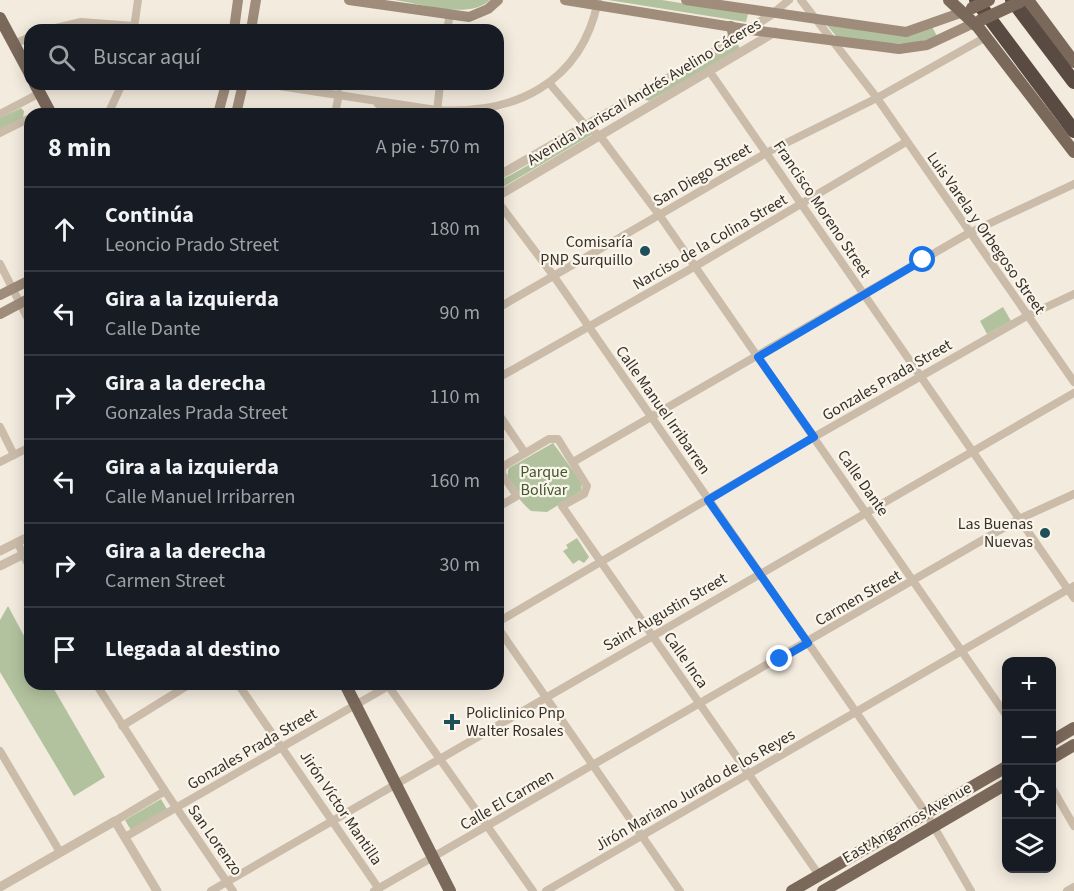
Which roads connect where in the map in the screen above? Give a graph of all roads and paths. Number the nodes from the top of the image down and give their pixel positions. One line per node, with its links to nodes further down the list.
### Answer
1 (138, 0): 24 (street)
2 (238, 0): 25 (main road)
3 (349, 0): 15 (main road)
4 (498, 0): 15 (main road)
5 (565, 0): 13 (main road)
6 (686, 0): 16 (main road)
7 (789, 0): 16 (street)
8 (801, 0): 19 (street, Luis Varela y Orbegoso Street)
9 (949, 0): 14 (main road)
10 (989, 0): 14 (main road, bridge)
11 (256, 1): 26 (main road)
12 (1021, 1): 20 (main road, bridge); 40 (main road); 43 (highway)
13 (597, 2): 28 (main road); 44 (street)
14 (970, 7): 20 (main road); 21 (main road); 69 (highway)
15 (450, 14): 27 (street)
16 (772, 14): 18 (main road); 30 (street, Avenida Mariscal Andrés Avelino Cáceres)
17 (0, 18): 38 (main road)
18 (802, 19): 19 (main road); 32 (main road)
19 (818, 21): 29 (main road); 36 (street, Luis Varela y Orbegoso Street)
20 (978, 21): 33 (main road); 34 (main road)
21 (937, 23): 29 (main road); 33 (main road)
22 (72, 24): 23 (street)
23 (99, 24)
24 (135, 24)
25 (235, 24)
26 (252, 24)
27 (448, 24)
28 (731, 26): 30 (main road); 37 (main road)
29 (879, 28): 39 (main road)
30 (751, 30): 31 (main road); 37 (street, Avenida Mariscal Andrés Avelino Cáceres)
31 (775, 32): 32 (main road); 42 (street, Avenida Mariscal Andrés Avelino Cáceres)
32 (799, 35): 36 (main road)
33 (944, 37): 39 (main road)
34 (986, 37): 53 (street, San Diego Street); 74 (main road)
35 (24, 40): 38 (street)
36 (834, 41): 39 (main road); 53 (street, Luis Varela y Orbegoso Street)
37 (731, 42): 55 (street, Avenida Mariscal Andrés Avelino Cáceres)
38 (14, 44): 41 (main road)
39 (876, 46)
40 (1074, 62)
41 (24, 63)
42 (710, 72): 65 (street, Avenida Mariscal Andrés Avelino Cáceres); 73 (street, Francisco Moreno Street)
43 (1074, 82)
44 (550, 84): 64 (street); 68 (street, Calle Dante)
45 (36, 90): 66 (street)
46 (38, 90): 56 (main road)
47 (119, 90): 57 (street)
48 (224, 90): 58 (main road)
49 (242, 90): 59 (main road)
50 (310, 90): 52 (street)
51 (439, 90): 63 (street)
52 (339, 94): 54 (street); 60 (street)
53 (877, 98): 72 (street, Luis Varela y Orbegoso Street); 73 (street, San Diego Street)
54 (369, 99): 61 (street); 62 (street)
55 (632, 99): 65 (street); 68 (street, Avenida Mariscal Andrés Avelino Cáceres)
56 (44, 108)
57 (111, 108)
58 (220, 108)
59 (237, 108)
60 (336, 108)
61 (389, 108)
62 (416, 108)
63 (437, 108)
64 (493, 108)
65 (642, 111): 71 (street, Avenida Mariscal Andrés Avelino Cáceres)
66 (0, 114)
67 (24, 121): 70 (street)
68 (585, 125): 71 (street, Calle Dante); 75 (street, Avenida Mariscal Andrés Avelino Cáceres)
69 (1074, 131)
70 (0, 133)
71 (600, 136): 77 (street, Avenida Mariscal Andrés Avelino Cáceres); 80 (street, Calle Dante)
72 (906, 142): 78 (street, Narciso de la Colina Street); 81 (street, Luis Varela y Orbegoso Street)
73 (768, 152): 78 (street, Francisco Moreno Street); 80 (street, San Diego Street)
74 (1074, 152)
75 (504, 172)
76 (1074, 184): 81 (street)
77 (504, 192)
78 (801, 204): 83 (street, Narciso de la Colina Street); 89 (street, Francisco Moreno Street)
79 (504, 210): 84 (street, Calle Manuel Irribarren)
80 (660, 216): 83 (street, Calle Dante); 84 (street, San Diego Street)
81 (969, 233): 89 (street); 94 (street, Luis Varela y Orbegoso Street)
82 (0, 264): 86 (street)
83 (694, 267): 95 (street, Narciso de la Colina Street); 96 (street, Calle Dante)
84 (553, 275): 92 (street, San Diego Street); 95 (street, Calle Manuel Irribarren)
85 (24, 283): 86 (main road)
86 (13, 288): 88 (main road); 90 (street)
87 (1074, 294): 94 (street, Gonzales Prada Street)
88 (0, 295)
89 (863, 295): 96 (street); 98 (street, Francisco Moreno Street)
90 (24, 299)
91 (24, 301): 93 (main road)
92 (504, 304)
93 (0, 314)
94 (1027, 316): 98 (street, Gonzales Prada Street); 99 (street, Luis Varela y Orbegoso Street)
95 (589, 328): 97 (street, Narciso de la Colina Street); 101 (street, Calle Manuel Irribarren)
96 (758, 357): 101 (street); 104 (street, Calle Dante)
97 (504, 375)
98 (921, 376): 104 (street, Gonzales Prada Street); 106 (street, Francisco Moreno Street)
99 (1074, 382)
100 (1074, 393): 106 (street, Saint Augustin Street)
101 (652, 417): 110 (street); 114 (street, Calle Manuel Irribarren)
102 (504, 422): 107 (street)
103 (0, 427): 108 (street)
104 (814, 437): 114 (street, Gonzales Prada Street); 116 (street, Calle Dante)
105 (24, 450): 108 (street)
106 (972, 451): 116 (street, Saint Augustin Street); 117 (street, Francisco Moreno Street)
107 (525, 453): 110 (street, Calle Inca); 111 (street, Calle Inca)
108 (14, 455): 109 (street)
109 (0, 462)
110 (573, 462): 123 (street, Calle Inca)
111 (504, 467)
112 (504, 474): 115 (street, Calle Inca)
113 (1074, 494): 117 (street, Carmen Street)
114 (708, 500): 123 (street, Gonzales Prada Street); 125 (street, Calle Manuel Irribarren)
115 (504, 504)
116 (867, 511): 125 (street, Saint Augustin Street); 126 (street, Calle Dante)
117 (1019, 519): 126 (street, Carmen Street); 127 (street, Francisco Moreno Street)
118 (24, 539): 119 (street)
119 (17, 542): 120 (street); 121 (street)
120 (24, 550)
121 (0, 551)
122 (24, 554): 124 (street)
123 (602, 562): 129 (street, Gonzales Prada Street); 130 (street, Calle Inca)
124 (0, 566)
125 (759, 573): 130 (street, Saint Augustin Street); 132 (street, Calle Manuel Irribarren)
126 (915, 581): 132 (street, Carmen Street); 133 (street, Calle Dante)
127 (1071, 587): 128 (street, Francisco Moreno Street); 133 (street, Jirón Mariano Jurado de los Reyes)
128 (1074, 598)
129 (504, 619)
130 (652, 635): 140 (street, Saint Augustin Street); 141 (street, Calle Inca)
131 (504, 637): 140 (street)
132 (808, 643): 141 (street, Carmen Street); 144 (street, Calle Manuel Irribarren)
133 (963, 650): 143 (street, Calle Dante); 144 (street, Jirón Mariano Jurado de los Reyes)
134 (100, 690): 145 (street, San Lorenzo)
135 (180, 690): 145 (street)
136 (242, 690): 149 (street, Jirón Víctor Mantilla)
137 (348, 690): 142 (main road)
138 (380, 690): 142 (street, Gonzales Prada Street)
139 (393, 690): 152 (street)
140 (546, 697): 152 (street, Saint Augustin Street); 153 (street)
141 (700, 704): 153 (street, Carmen Street); 155 (street, Calle Inca)
142 (355, 705): 149 (street, Gonzales Prada Street); 156 (main road)
143 (1003, 711)
144 (857, 713): 155 (street, Jirón Mariano Jurado de los Reyes); 161 (street, Calle Manuel Irribarren)
145 (122, 726): 158 (street, San Lorenzo)
146 (1074, 728): 147 (main road)
147 (1056, 739)
148 (1074, 745): 151 (main road)
149 (284, 747): 160 (street, Gonzales Prada Street); 162 (street, Jirón Víctor Mantilla)
150 (0, 751): 169 (street)
151 (1056, 756)
152 (441, 759): 156 (street, Saint Augustin Street); 166 (street)
153 (595, 765): 166 (street, Calle El Carmen); 167 (street)
154 (1002, 769): 161 (main road, East Angamos Avenue)
155 (751, 774): 167 (street, Jirón Mariano Jurado de los Reyes); 171 (street, Calle Inca)
156 (396, 785): 162 (street, Saint Augustin Street); 170 (main road)
157 (1002, 786): 164 (main road, East Angamos Avenue)
158 (165, 792): 160 (street, San Lorenzo); 163 (street)
159 (1056, 795): 165 (street)
160 (176, 808): 168 (street, Gonzales Prada Street); 172 (street, San Lorenzo)
161 (926, 813): 164 (street, Calle Manuel Irribarren); 171 (main road, East Angamos Avenue)
162 (332, 819): 172 (street, Saint Augustin Street); 175 (street, Jirón Víctor Mantilla)
163 (115, 820): 168 (street); 169 (street)
164 (934, 826): 176 (main road, East Angamos Avenue); 185 (street, Calle Manuel Irribarren)
165 (1074, 826)
166 (489, 827): 170 (street, Calle El Carmen); 181 (street)
167 (643, 835): 182 (street, Jirón Mariano Jurado de los Reyes); 183 (street)
168 (125, 837): 177 (street)
169 (60, 852): 173 (street)
170 (433, 858): 175 (street, Calle El Carmen); 180 (main road)
171 (819, 875): 184 (main road, East Angamos Avenue)
172 (227, 882): 178 (street, Saint Augustin Street); 179 (street, San Lorenzo)
173 (0, 887)
174 (1074, 887): 186 (street)
175 (376, 890)
176 (826, 890)
177 (157, 891)
178 (211, 891)
179 (233, 891)
180 (450, 891)
181 (533, 891)
182 (546, 891)
183 (680, 891)
184 (792, 891)
185 (971, 891)
186 (1067, 891)

